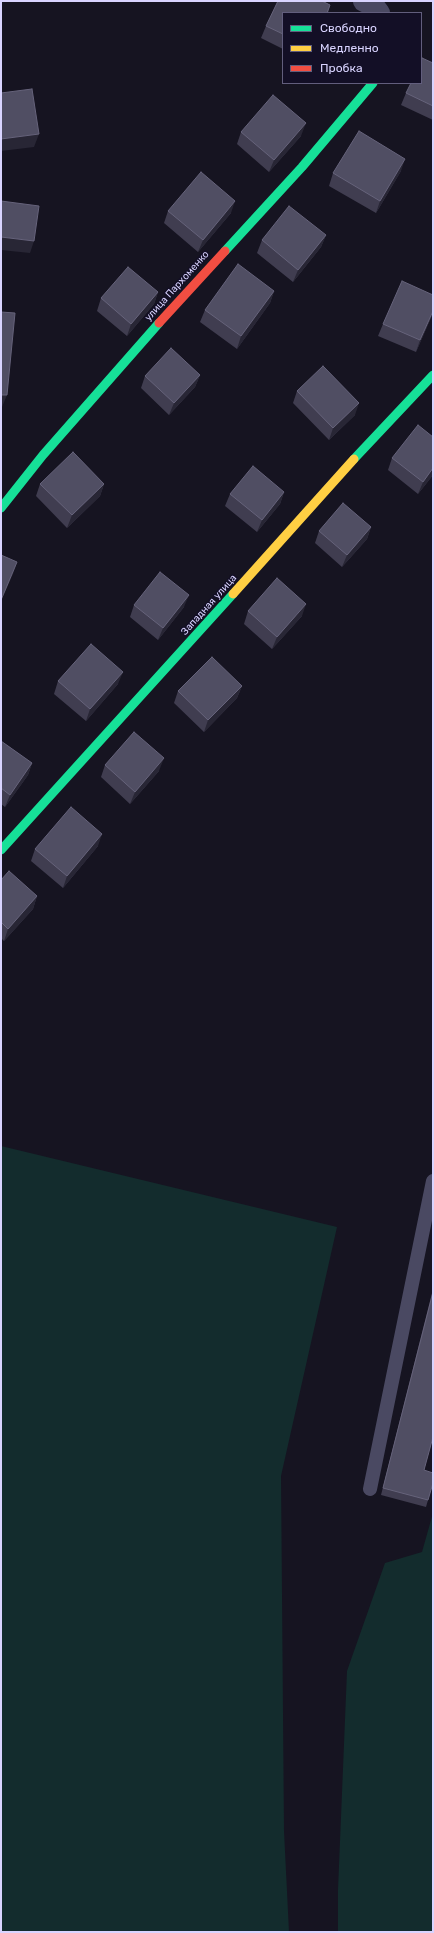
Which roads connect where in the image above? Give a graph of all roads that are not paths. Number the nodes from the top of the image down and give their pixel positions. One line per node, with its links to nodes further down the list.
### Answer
1 (372, 84): 3 (street, улица Пархоменко)
2 (433, 375): 4 (street, Западная улица)
3 (1, 508)
4 (1, 850)
5 (433, 1181): 6 (lane)
6 (370, 1489)

